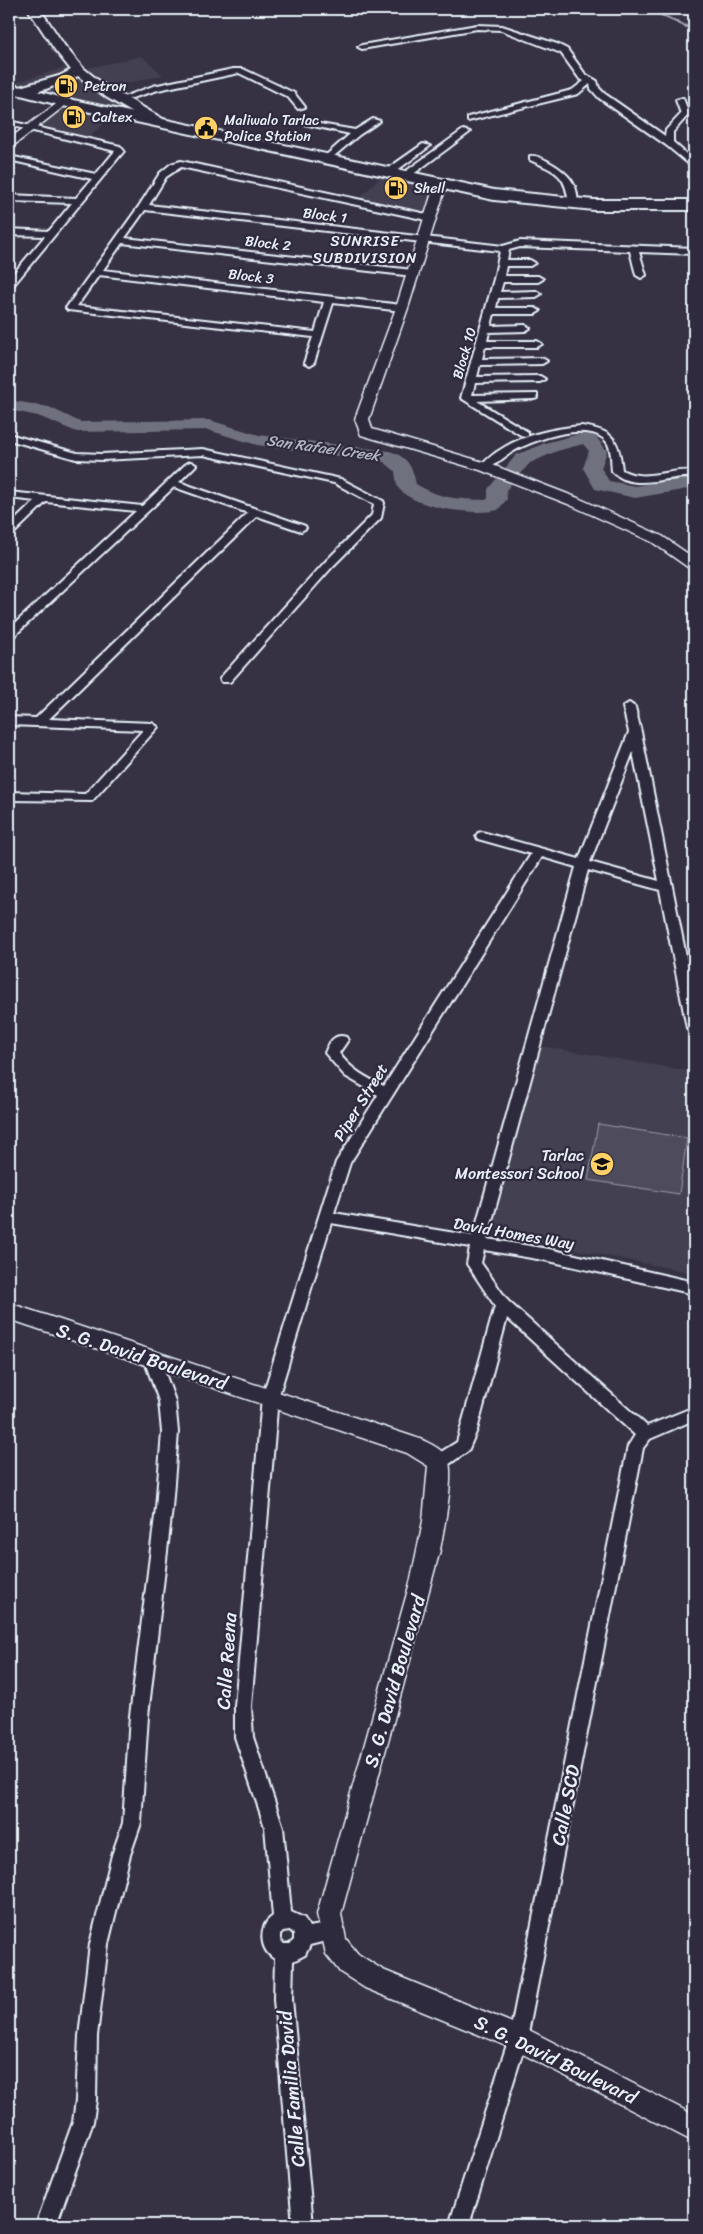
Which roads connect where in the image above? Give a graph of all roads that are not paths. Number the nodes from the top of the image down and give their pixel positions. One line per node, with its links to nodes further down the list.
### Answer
1 (34, 9): 3 (main road)
2 (362, 47): 4 (street)
3 (79, 72): 5 (main road); 6 (main road)
4 (589, 81): 10 (street); 18 (street)
5 (14, 90): 8 (highway)
6 (122, 99): 9 (street); 12 (main road)
7 (680, 100): 18 (street)
8 (63, 102): 12 (highway); 15 (street)
9 (301, 107)
10 (471, 119)
11 (376, 121): 17 (street)
12 (158, 122): 23 (highway)
13 (9, 123): 15 (street)
14 (308, 124): 17 (street)
15 (29, 128): 19 (street); 26 (street)
16 (466, 132): 25 (street)
17 (356, 133): 23 (street)
18 (669, 143): 24 (street)
19 (9, 144)
20 (426, 146): 25 (street)
21 (9, 158): 26 (street)
22 (533, 158): 30 (street)
23 (327, 159): 25 (highway)
24 (694, 165)
25 (397, 174): 27 (highway)
26 (96, 177): 29 (street)
27 (441, 183): 30 (highway); 33 (street)
28 (9, 198): 29 (street)
29 (80, 201): 35 (street)
30 (573, 205): 31 (highway)
31 (694, 205)
32 (143, 207): 33 (street); 36 (street); 37 (street, Block 1)
33 (431, 218): 37 (street)
34 (9, 232): 35 (street)
35 (52, 234): 48 (street)
36 (120, 240): 43 (street); 44 (street, Block 2)
37 (422, 240): 39 (street, Block 1); 44 (street)
38 (634, 248): 39 (street, Block 1); 40 (street, Block 1); 45 (street)
39 (504, 249): 41 (street, Block 10)
40 (694, 251)
41 (502, 263): 42 (street); 46 (street, Block 10)
42 (530, 264)
43 (97, 272): 51 (street, Block 3); 57 (street)
44 (413, 273): 52 (street)
45 (641, 275)
46 (499, 279): 47 (street); 50 (street, Block 10)
47 (538, 279)
48 (9, 284)
49 (536, 294): 50 (street)
50 (494, 295): 53 (street, Block 10)
51 (330, 299): 52 (street, Block 3); 57 (street)
52 (402, 308): 70 (street)
53 (489, 311): 54 (street); 55 (street, Block 10)
54 (535, 311)
55 (485, 328): 56 (street); 58 (street, Block 10)
56 (525, 328)
57 (318, 335): 62 (street)
58 (481, 344): 59 (street); 61 (street, Block 10)
59 (537, 344)
60 (542, 361): 61 (street)
61 (476, 362): 64 (street, Block 10)
62 (309, 363)
63 (540, 379): 64 (street)
64 (470, 380): 66 (street, Block 10)
65 (534, 396): 66 (street)
66 (466, 398): 67 (street, Block 10)
67 (524, 434)
68 (9, 437): 82 (street)
69 (191, 465): 73 (street)
70 (488, 468): 71 (street); 72 (street)
71 (694, 474)
72 (519, 480): 80 (street)
73 (173, 483): 76 (street); 77 (street)
74 (9, 495): 75 (street)
75 (43, 499): 76 (street); 79 (street)
76 (145, 509): 81 (street)
77 (255, 512): 78 (street); 85 (street)
78 (301, 528)
79 (9, 532)
80 (694, 565)
81 (9, 635)
82 (226, 678)
83 (628, 707): 86 (street)
84 (9, 721): 85 (street)
85 (40, 721): 87 (street)
86 (635, 732): 90 (street); 91 (street)
87 (9, 796)
88 (482, 836): 89 (street)
89 (539, 852): 90 (street); 94 (street, Piper Street)
90 (583, 864): 91 (street); 96 (street)
91 (667, 888): 92 (street)
92 (694, 1028)
93 (341, 1040): 94 (street)
94 (387, 1093): 95 (street, Piper Street)
95 (326, 1217): 96 (street, David Homes Way); 101 (street, Piper Street)
96 (478, 1244): 97 (street, David Homes Way); 98 (street)
97 (694, 1288)
98 (502, 1305): 103 (street); 104 (street)
99 (9, 1311): 100 (street, S. G. David Boulevard)
100 (152, 1359): 101 (street, S. G. David Boulevard); 111 (street)
101 (270, 1398): 104 (street, S. G. David Boulevard); 105 (street, Calle Reena)
102 (694, 1413): 103 (street)
103 (646, 1434): 109 (street, Calle SCD)
104 (439, 1462): 106 (street, S. G. David Boulevard)
105 (283, 1922): 107 (street); 108 (street)
106 (332, 1932): 107 (street); 109 (street, S. G. David Boulevard)
107 (304, 1937): 108 (street)
108 (284, 1953): 112 (street, Calle Familia David)
109 (518, 2038): 110 (street, S. G. David Boulevard); 113 (street, Calle SCD)
110 (694, 2129)
111 (46, 2225)
112 (303, 2225)
113 (459, 2225)

